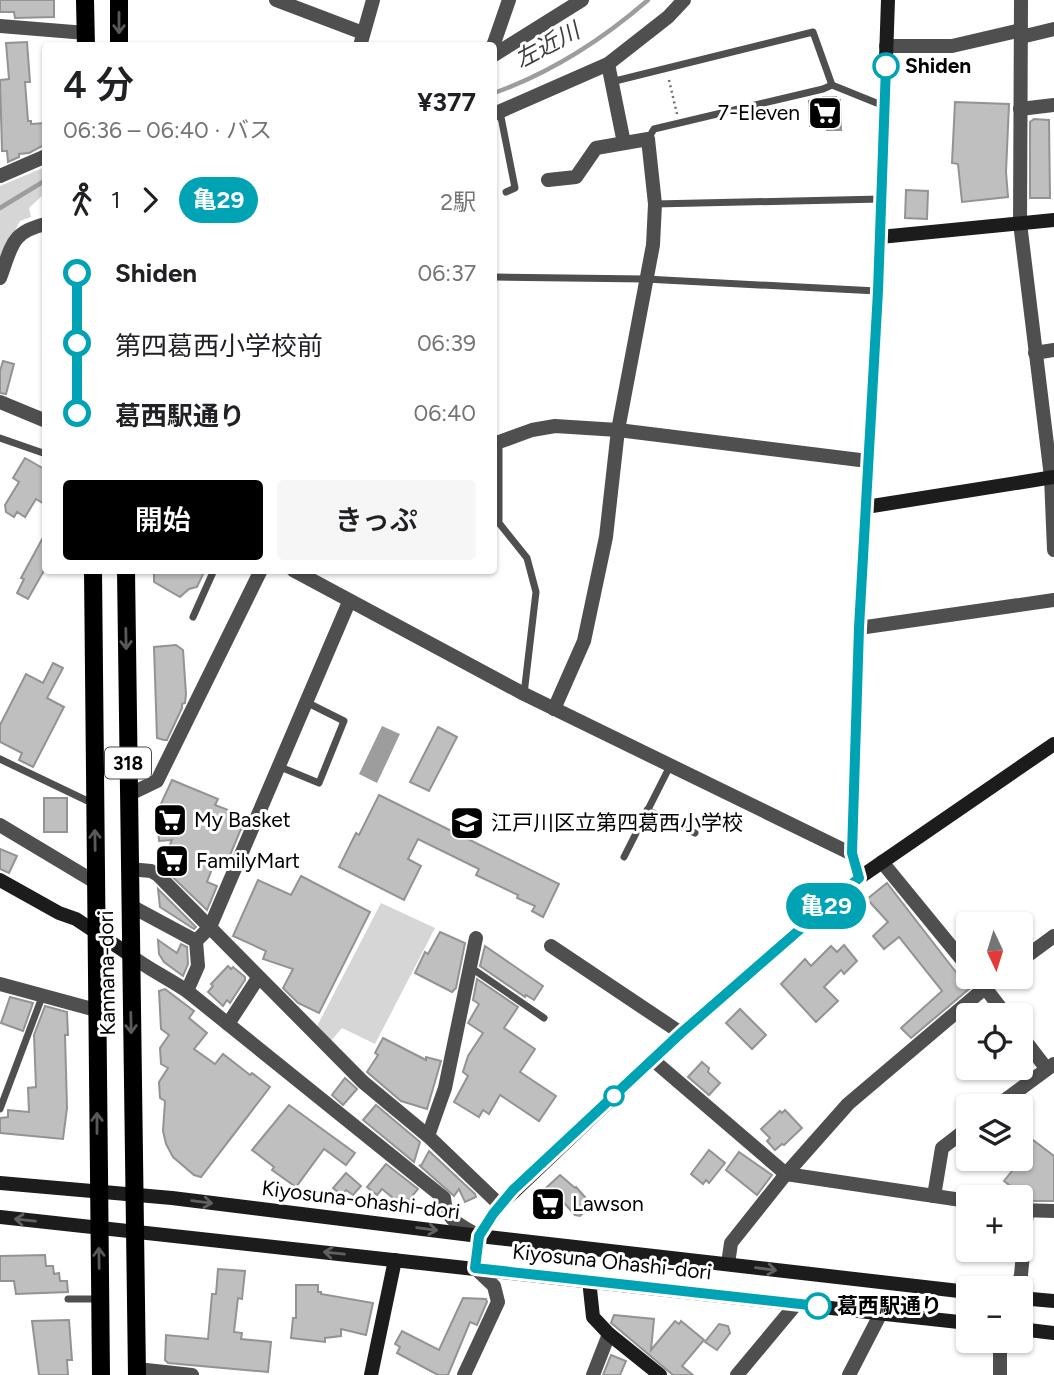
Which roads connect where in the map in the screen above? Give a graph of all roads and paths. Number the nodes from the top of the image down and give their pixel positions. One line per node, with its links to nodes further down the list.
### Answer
1 (85, 0): 13 (main road)
2 (119, 0): 15 (main road, one-way to 15)
3 (276, 0): 14 (street)
4 (373, 0): 14 (street)
5 (509, 0): 16 (street)
6 (582, 0): 18 (street)
7 (684, 0): 19 (street)
8 (888, 0): 17 (street)
9 (1021, 0): 12 (street)
10 (0, 26): 13 (street)
11 (1054, 29): 12 (street)
12 (1021, 34): 17 (street); 25 (street)
13 (86, 39)
14 (362, 39)
15 (119, 42)
16 (494, 42)
17 (886, 46): 24 (street)
18 (497, 53)
19 (608, 64): 21 (street); 26 (street)
20 (667, 70): 21 (lane); 22 (lane); 27 (path)
21 (611, 82): 29 (street)
22 (832, 85): 24 (lane); 27 (lane)
23 (1054, 104): 25 (street)
24 (885, 106): 34 (street)
25 (1020, 109): 37 (street)
26 (497, 113): 33 (lane)
27 (680, 123): 28 (lane)
28 (648, 139): 29 (street); 35 (street)
29 (624, 143): 32 (street)
30 (42, 158): 31 (street)
31 (0, 176)
32 (548, 180)
33 (506, 192)
34 (881, 199): 35 (lane); 39 (street)
35 (655, 204): 42 (street)
36 (1054, 220): 37 (street)
37 (1020, 223): 39 (street); 45 (street)
38 (42, 225): 41 (street)
39 (880, 237): 43 (street)
40 (497, 277): 42 (lane)
41 (0, 278)
42 (645, 279): 43 (lane); 48 (street)
43 (878, 291): 52 (street)
44 (1054, 350): 45 (street)
45 (1035, 353): 54 (street)
46 (0, 402): 47 (street)
47 (42, 419)
48 (618, 430): 50 (street); 52 (street); 68 (street)
49 (0, 438): 51 (lane)
50 (497, 442)
51 (42, 453)
52 (868, 461): 55 (street)
53 (497, 469): 66 (lane)
54 (1052, 477): 55 (street); 56 (street)
55 (866, 506): 65 (street)
56 (1054, 550)
57 (93, 574): 74 (main road, Kannana-dori / 318)
58 (125, 574): 73 (main road, Kannana-dori / 318, one-way to 73)
59 (212, 574): 64 (lane)
60 (259, 574): 73 (street)
61 (315, 576): 63 (street)
62 (1054, 600): 65 (street)
63 (349, 602): 66 (street); 67 (street)
64 (193, 617)
65 (859, 628): 78 (street)
66 (524, 694): 68 (street)
67 (305, 702): 72 (street); 72 (lane)
68 (554, 709): 71 (street)
69 (1054, 744): 80 (street)
70 (0, 759): 74 (lane)
71 (670, 765): 75 (lane); 78 (street)
72 (278, 766): 86 (street)
73 (128, 795): 81 (main road, Kannana-dori / 318)
74 (94, 804): 84 (main road, Kannana-dori / 318, one-way to 74)
75 (647, 810): 77 (lane); 79 (lane)
76 (0, 825): 84 (street)
77 (695, 833)
78 (852, 853): 82 (street)
79 (624, 857)
80 (882, 862): 82 (street); 93 (street)
81 (129, 869): 85 (main road, Kannana-dori / 318); 86 (street)
82 (859, 878): 106 (street)
83 (0, 880): 87 (street)
84 (95, 882): 87 (main road, Kannana-dori / 318)
85 (129, 905): 90 (street); 94 (main road, Kannana-dori / 318)
86 (210, 927): 90 (street); 96 (street)
87 (97, 932): 94 (street); 103 (main road, Kannana-dori / 318)
88 (1054, 936): 92 (street)
89 (476, 938): 95 (street)
90 (196, 942): 100 (street)
91 (551, 946): 106 (street)
92 (1033, 951)
93 (956, 952)
94 (130, 955): 100 (street); 117 (main road, Kannana-dori / 318, one-way to 117)
95 (470, 967): 104 (lane); 112 (street)
96 (258, 978): 105 (street); 112 (street)
97 (0, 984): 101 (street)
98 (972, 989): 114 (street)
99 (986, 989): 102 (street)
100 (187, 991): 105 (street)
101 (43, 997): 103 (street); 111 (lane)
102 (997, 1003)
103 (96, 1010): 116 (main road, Kannana-dori / 318, one-way to 103)
104 (544, 1018)
105 (228, 1024): 126 (street)
106 (681, 1033): 108 (street)
107 (1033, 1048): 109 (street)
108 (653, 1060): 114 (street); 120 (street)
109 (1050, 1066): 110 (street)
110 (1013, 1094)
111 (0, 1109)
112 (428, 1136): 120 (street)
113 (956, 1137): 118 (street)
114 (786, 1174): 118 (street); 128 (street)
115 (0, 1183): 116 (street, Kiyosuna-ohashi-dori)
116 (98, 1192): 117 (street, Kiyosuna-ohashi-dori); 124 (main road, Kannana-dori / 318)
117 (134, 1194): 125 (main road, Kannana-dori / 318); 126 (street, Kiyosuna-ohashi-dori, one-way to 126)
118 (934, 1196): 119 (street)
119 (956, 1199)
120 (500, 1205): 126 (street)
121 (1033, 1210): 122 (street)
122 (1054, 1211)
123 (0, 1217): 124 (street, Kiyosuna Ohashi-dori, one-way to 123)
124 (99, 1228): 125 (street, Kiyosuna Ohashi-dori); 133 (main road, Kannana-dori / 318, one-way to 124)
125 (134, 1231): 127 (street, Kiyosuna Ohashi-dori, one-way to 125); 143 (main road, Kannana-dori / 318)
126 (479, 1236): 128 (street, Kiyosuna-ohashi-dori); 129 (street)
127 (395, 1260): 129 (street, Kiyosuna Ohashi-dori); 146 (street)
128 (728, 1264): 131 (street, Kiyosuna-ohashi-dori, one-way to 131)
129 (475, 1268): 130 (street, Kiyosuna Ohashi-dori); 147 (street)
130 (589, 1280): 136 (street, Kiyosuna Ohashi-dori); 141 (street)
131 (956, 1291)
132 (68, 1299): 133 (lane)
133 (100, 1299): 144 (main road, Kannana-dori / 318)
134 (1033, 1299): 135 (street)
135 (1054, 1301)
136 (797, 1303): 137 (street, Kiyosuna Ohashi-dori); 150 (street)
137 (881, 1313): 138 (street, Kiyosuna Ohashi-dori); 151 (street)
138 (956, 1322)
139 (1033, 1331): 140 (street)
140 (1054, 1333)
141 (609, 1334): 148 (street); 149 (street)
142 (1000, 1353): 152 (street)
143 (137, 1372): 145 (street)
144 (101, 1375)
145 (192, 1375)
146 (371, 1375)
147 (464, 1375)
148 (593, 1375)
149 (660, 1375)
150 (737, 1375)
151 (849, 1375)
152 (1000, 1375)

